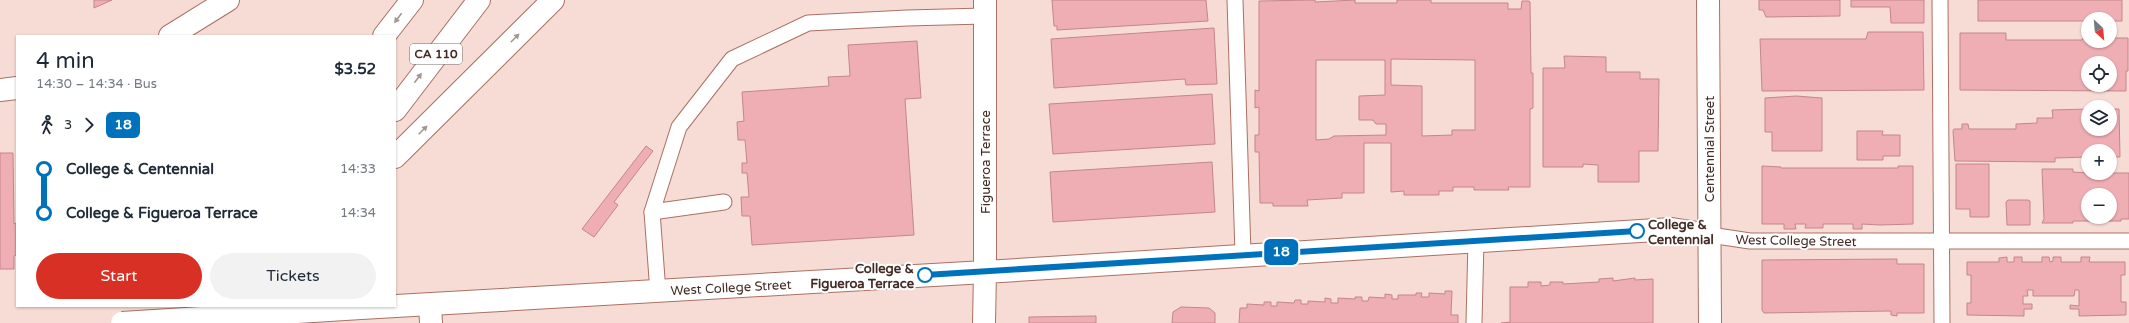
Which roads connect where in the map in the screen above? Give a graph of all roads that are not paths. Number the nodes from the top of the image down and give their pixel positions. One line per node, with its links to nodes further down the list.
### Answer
1 (228, 0): 9 (main road)
2 (412, 0): 10 (main road, one-way to 10)
3 (479, 0): 13 (main road, CA 110, one-way to 3)
4 (553, 0): 14 (main road, one-way to 4)
5 (1236, 0): 21 (lane)
6 (1708, 0): 17 (main road, Centennial Street)
7 (1940, 0): 20 (lane)
8 (984, 8): 16 (lane); 22 (main road, Figueroa Terrace)
9 (172, 35)
10 (385, 35)
11 (16, 88): 12 (main road)
12 (0, 90)
13 (396, 109)
14 (396, 156)
15 (724, 202): 16 (lane)
16 (652, 212): 23 (lane)
17 (1710, 235): 18 (main road, West College Street); 20 (lane, West College Street); 32 (main road, Centennial Street)
18 (1476, 240): 21 (main road, West College Street); 31 (lane)
19 (2129, 241): 20 (lane, West College Street)
20 (1942, 242): 33 (lane)
21 (1243, 254): 22 (main road, West College Street)
22 (985, 272): 23 (main road, West College Street); 30 (main road, Figueroa Terrace)
23 (658, 292): 26 (main road, West College Street)
24 (197, 307): 28 (main road)
25 (263, 307): 29 (main road)
26 (430, 314): 27 (main road, West College Street, bridge)
27 (122, 323)
28 (187, 323)
29 (253, 323)
30 (984, 323)
31 (1474, 323)
32 (1710, 323)
33 (1942, 323)

